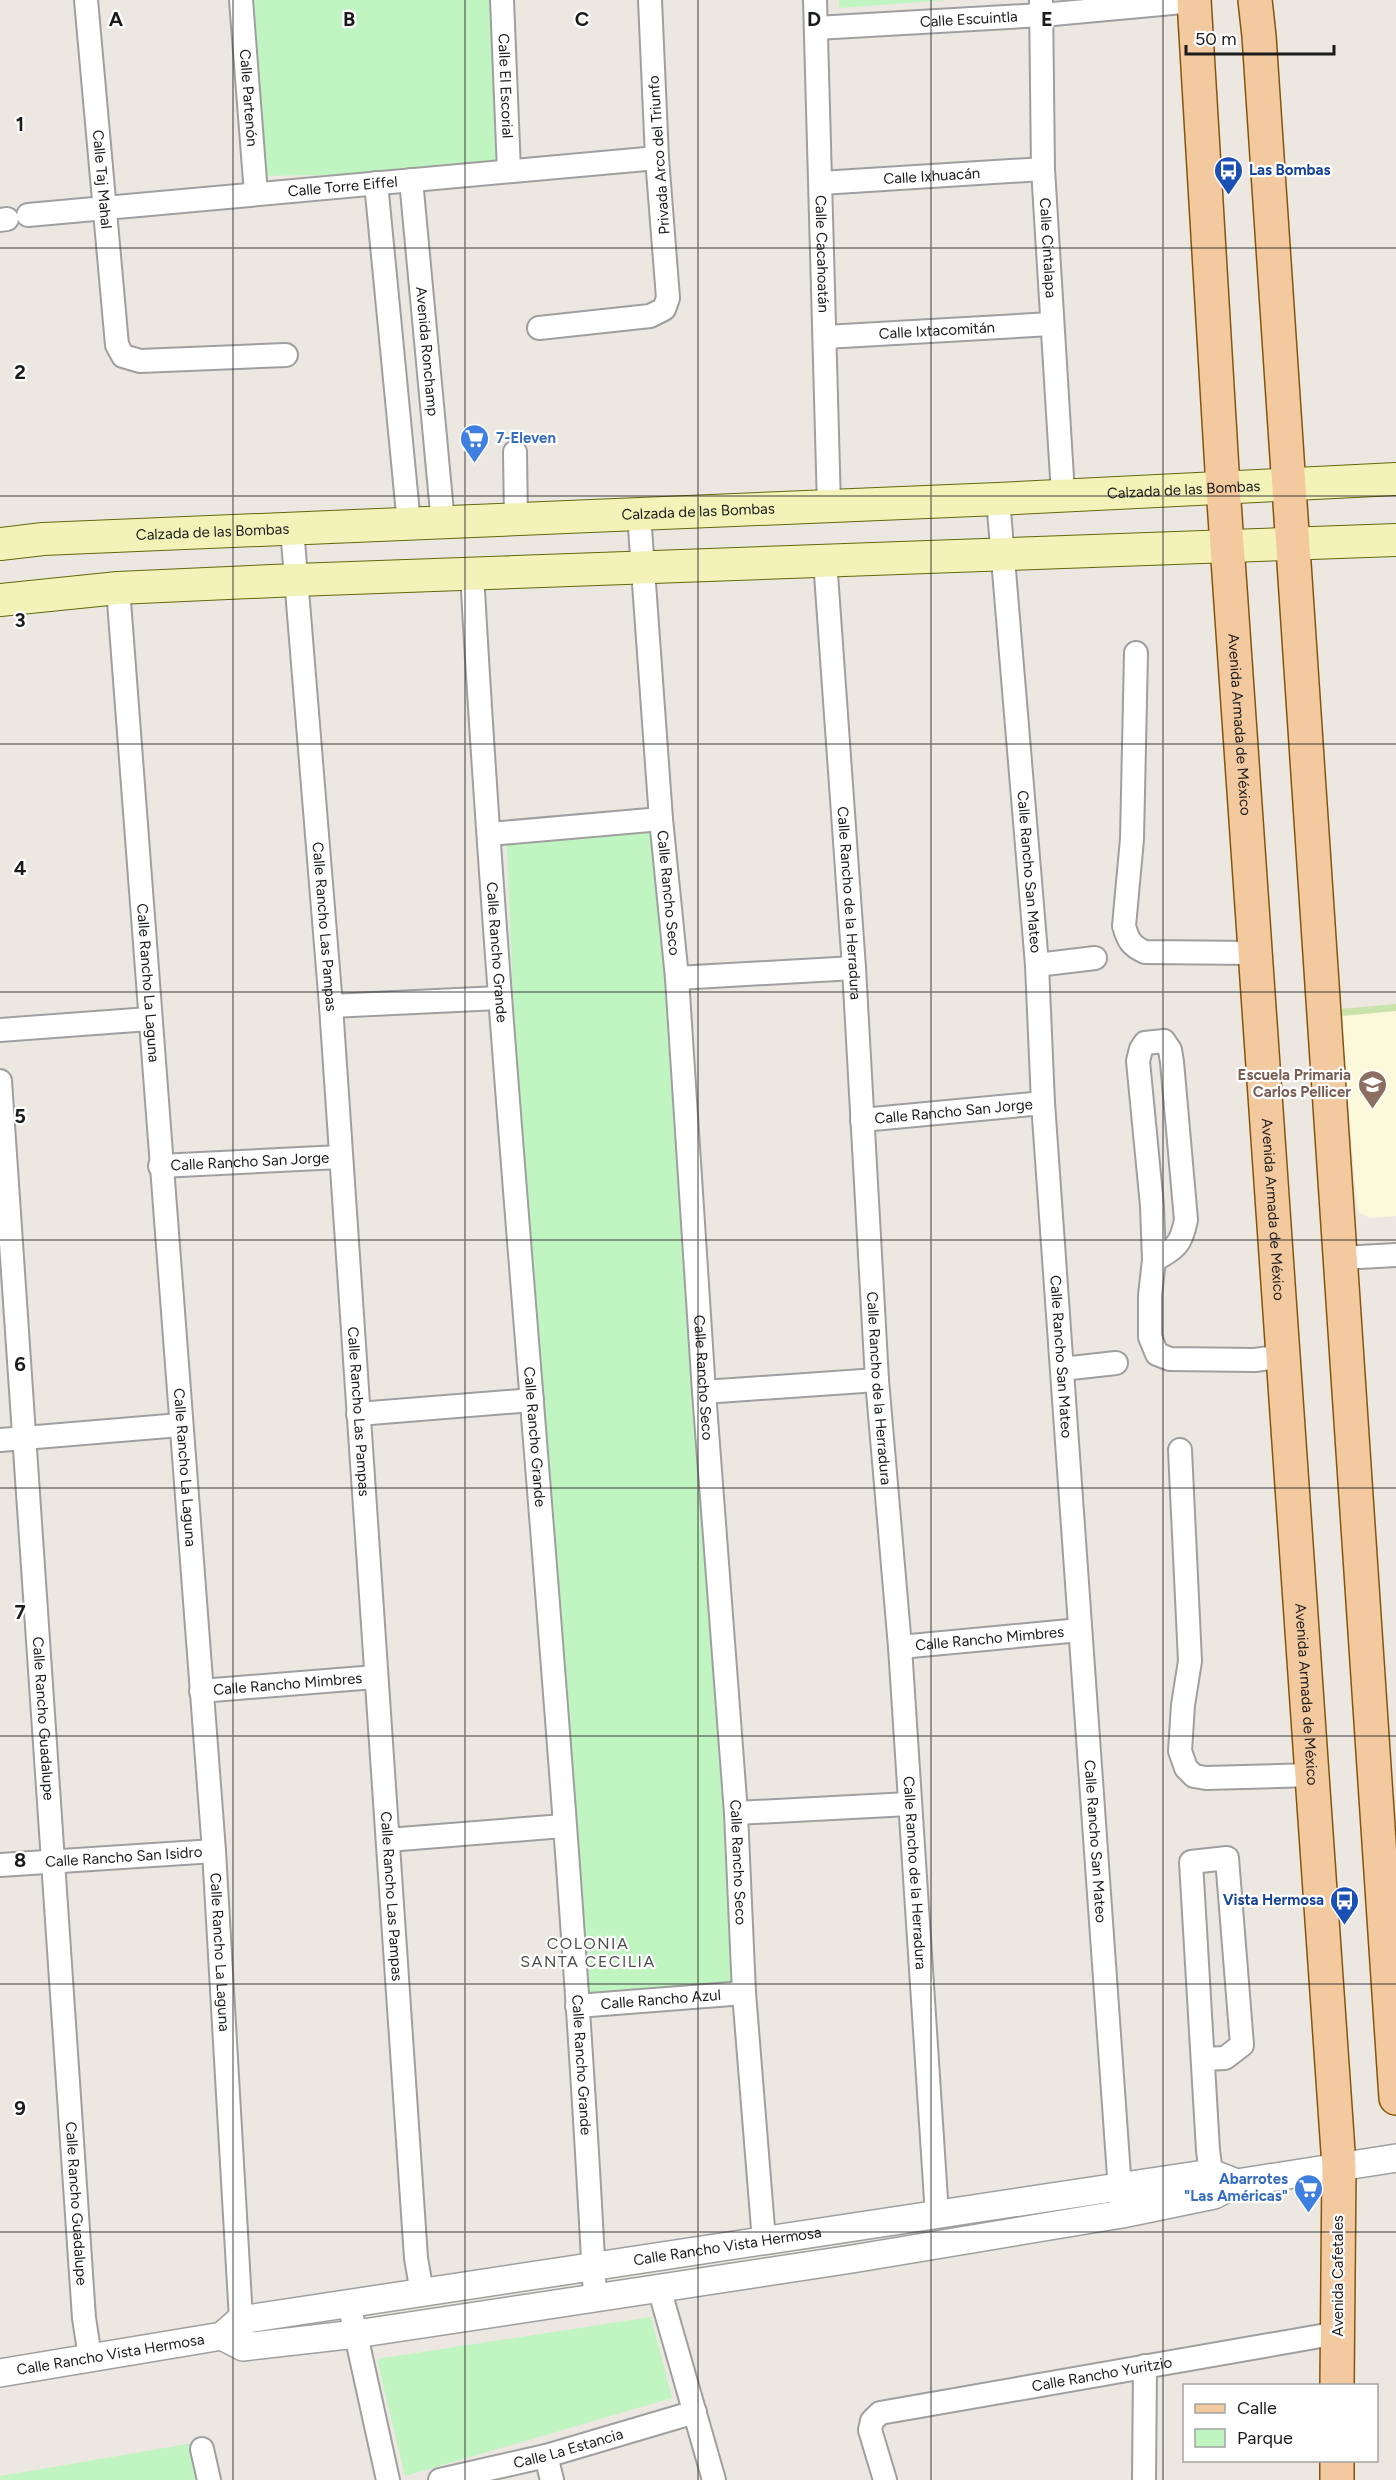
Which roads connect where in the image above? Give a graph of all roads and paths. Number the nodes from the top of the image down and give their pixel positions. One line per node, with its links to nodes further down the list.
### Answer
1 (86, 0): 17 (street, Calle Taj Mahal)
2 (241, 0): 16 (street, Calle Partenón)
3 (502, 0): 12 (street, Calle El Escorial)
4 (650, 0): 10 (street, Privada Arco del Triunfo)
5 (815, 0): 9 (street, Calle Cacahoatán)
6 (1194, 0): 8 (street, Calle Escuintla); 28 (main road, Avenida Armada de México)
7 (1254, 0): 27 (main road)
8 (1041, 8): 9 (street, Calle Escuintla); 11 (street, Calle Cintalapa)
9 (816, 28): 15 (street, Calle Cacahoatán)
10 (657, 158): 12 (street, Calle Torre Eiffel); 20 (street, Privada Arco del Triunfo)
11 (1043, 169): 15 (street, Calle Ixhuacán); 19 (street, Calle Cintalapa)
12 (509, 171): 13 (street, Calle Torre Eiffel)
13 (411, 180): 14 (street, Calle Torre Eiffel); 22 (street, Avenida Ronchamp)
14 (376, 183): 16 (street, Calle Torre Eiffel); 23 (street)
15 (821, 183): 21 (street, Calle Cacahoatán)
16 (256, 194): 17 (street, Calle Torre Eiffel)
17 (105, 207): 18 (street, Calle Torre Eiffel); 24 (street, Calle Taj Mahal)
18 (12, 218)
19 (1051, 324): 21 (street, Calle Ixtacomitán); 29 (street, Calle Cintalapa)
20 (538, 328)
21 (825, 337): 31 (street, Calle Cacahoatán)
22 (426, 343): 23 (street); 34 (street, Avenida Ronchamp)
23 (392, 346): 35 (street)
24 (286, 355)
25 (514, 452): 33 (street)
26 (1396, 479): 27 (main road, Calzada de las Bombas)
27 (1288, 484): 28 (main road, Calzada de las Bombas); 39 (main road)
28 (1223, 487): 29 (main road, Calzada de las Bombas); 40 (main road, Avenida Armada de México)
29 (1063, 494): 30 (main road, Calzada de las Bombas)
30 (998, 499): 31 (main road, Calzada de las Bombas); 41 (street, Calle Rancho San Mateo)
31 (830, 506): 32 (main road, Calzada de las Bombas)
32 (639, 514): 33 (main road, Calzada de las Bombas); 43 (street, Calle Rancho Seco)
33 (516, 519): 34 (main road, Calzada de las Bombas)
34 (443, 523): 35 (main road, Calzada de las Bombas)
35 (409, 524): 36 (main road, Calzada de las Bombas)
36 (292, 529): 38 (main road, Calzada de las Bombas); 45 (street, Calle Rancho Las Pampas)
37 (1396, 540): 39 (main road)
38 (0, 544)
39 (1294, 544): 40 (main road); 66 (main road)
40 (1228, 545): 41 (main road); 51 (main road, Avenida Armada de México)
41 (1001, 555): 42 (main road); 53 (street, Calle Rancho San Mateo)
42 (825, 560): 43 (main road); 54 (street, Calle Rancho de la Herradura)
43 (644, 568): 44 (main road); 49 (street, Calle Rancho Seco)
44 (472, 573): 45 (main road); 50 (street, Calle Rancho Grande)
45 (296, 580): 46 (main road); 57 (street, Calle Rancho Las Pampas)
46 (118, 588): 47 (main road); 58 (street, Calle Rancho La Laguna)
47 (0, 600)
48 (1136, 653): 51 (street)
49 (661, 819): 50 (street); 55 (street, Calle Rancho Seco)
50 (490, 834): 56 (street, Calle Rancho Grande)
51 (1256, 953): 68 (main road, Avenida Armada de México)
52 (1095, 958): 53 (street)
53 (1037, 965): 61 (street, Calle Rancho San Mateo)
54 (854, 968): 55 (street); 62 (street, Calle Rancho de la Herradura)
55 (677, 978): 72 (street, Calle Rancho Seco)
56 (499, 998): 57 (street); 73 (street, Calle Rancho Grande)
57 (331, 1006): 63 (street, Calle Rancho Las Pampas)
58 (149, 1019): 59 (street); 64 (street, Calle Rancho La Laguna)
59 (0, 1030)
60 (0, 1081): 76 (street, Calle Rancho Guadalupe)
61 (1043, 1103): 62 (street, Calle Rancho San Jorge); 70 (street, Calle Rancho San Mateo)
62 (862, 1120): 71 (street, Calle Rancho de la Herradura)
63 (340, 1156): 64 (street, Calle Rancho San Jorge); 74 (street, Calle Rancho Las Pampas)
64 (160, 1166): 75 (street, Calle Rancho La Laguna)
65 (1396, 1255): 66 (street)
66 (1341, 1258): 94 (main road)
67 (1154, 1260): 67 (street); 68 (street)
68 (1284, 1356): 83 (main road, Avenida Armada de México)
69 (1116, 1363): 70 (street)
70 (1062, 1369): 79 (street, Calle Rancho San Mateo)
71 (877, 1380): 72 (street); 80 (street, Calle Rancho de la Herradura)
72 (704, 1392): 85 (street, Calle Rancho Seco)
73 (532, 1400): 74 (street); 86 (street, Calle Rancho Grande)
74 (358, 1414): 81 (street, Calle Rancho Las Pampas)
75 (180, 1425): 76 (street); 82 (street, Calle Rancho La Laguna)
76 (24, 1438): 77 (street); 89 (street, Calle Rancho Guadalupe)
77 (0, 1440)
78 (1180, 1450): 83 (street)
79 (1080, 1630): 80 (street, Calle Rancho Mimbres); 98 (street, Calle Rancho San Mateo)
80 (900, 1647): 84 (street, Calle Rancho de la Herradura)
81 (375, 1677): 82 (street, Calle Rancho Mimbres); 87 (street, Calle Rancho Las Pampas)
82 (201, 1691): 88 (street, Calle Rancho La Laguna)
83 (1312, 1775): 96 (main road, Avenida Armada de México)
84 (909, 1804): 85 (street); 100 (street, Calle Rancho de la Herradura)
85 (736, 1813): 91 (street, Calle Rancho Seco)
86 (563, 1826): 87 (street); 92 (street, Calle Rancho Grande)
87 (388, 1840): 106 (street, Calle Rancho Las Pampas)
88 (214, 1851): 89 (street, Calle Rancho San Isidro); 110 (street, Calle Rancho La Laguna)
89 (53, 1861): 90 (street, Calle Rancho San Isidro); 112 (street, Calle Rancho Guadalupe)
90 (0, 1865)
91 (744, 1993): 92 (street, Calle Rancho Azul); 102 (street, Calle Rancho Seco)
92 (578, 2007): 104 (street, Calle Rancho Grande)
93 (1203, 2059): 93 (street); 97 (street)
94 (1396, 2098)
95 (1396, 2158): 96 (street, Calle Rancho Vista Hermosa)
96 (1339, 2166): 97 (street, Calle Rancho Vista Hermosa); 109 (main road, Avenida Cafetales)
97 (1212, 2184): 98 (street, Calle Rancho Vista Hermosa); 99 (street, Calle Rancho Vista Hermosa)
98 (1119, 2187): 99 (street, Calle Rancho San Mateo); 100 (street, Calle Rancho Vista Hermosa)
99 (1122, 2214): 103 (street, Calle Rancho Vista Hermosa)
100 (937, 2215): 101 (street, Calle Rancho Vista Hermosa)
101 (848, 2228): 102 (street, Calle Rancho Vista Hermosa); 103 (street)
102 (764, 2241): 104 (street, Calle Rancho Vista Hermosa)
103 (852, 2259): 105 (street, Calle Rancho Vista Hermosa)
104 (594, 2266): 106 (street, Calle Rancho Vista Hermosa); 107 (street, Calle Rancho Grande)
105 (659, 2288): 107 (street, Calle Rancho Vista Hermosa); 116 (street)
106 (422, 2293): 108 (street, Calle Rancho Vista Hermosa)
107 (595, 2298): 111 (street, Calle Rancho Vista Hermosa)
108 (349, 2304): 110 (street, Calle Rancho Vista Hermosa); 111 (street)
109 (1338, 2333): 113 (street, Calle Rancho Yuritzio); 115 (main road, Avenida Cafetales)
110 (235, 2334): 111 (street, Calle Rancho Vista Hermosa); 112 (street, Calle Rancho Vista Hermosa)
111 (356, 2334): 121 (street)
112 (90, 2357): 114 (street, Calle Rancho Vista Hermosa)
113 (1145, 2366): 125 (street, Calle Rancho Yuritzio); 126 (street)
114 (0, 2373)
115 (1337, 2384)
116 (695, 2412): 118 (street, Calle La Estancia); 124 (street)
117 (202, 2449): 120 (street)
118 (546, 2456): 122 (street, Calle La Estancia); 123 (street)
119 (1337, 2462): 127 (main road)
120 (209, 2480)
121 (388, 2480)
122 (440, 2480)
123 (552, 2480)
124 (714, 2480)
125 (885, 2480)
126 (1144, 2480)
127 (1337, 2480)

